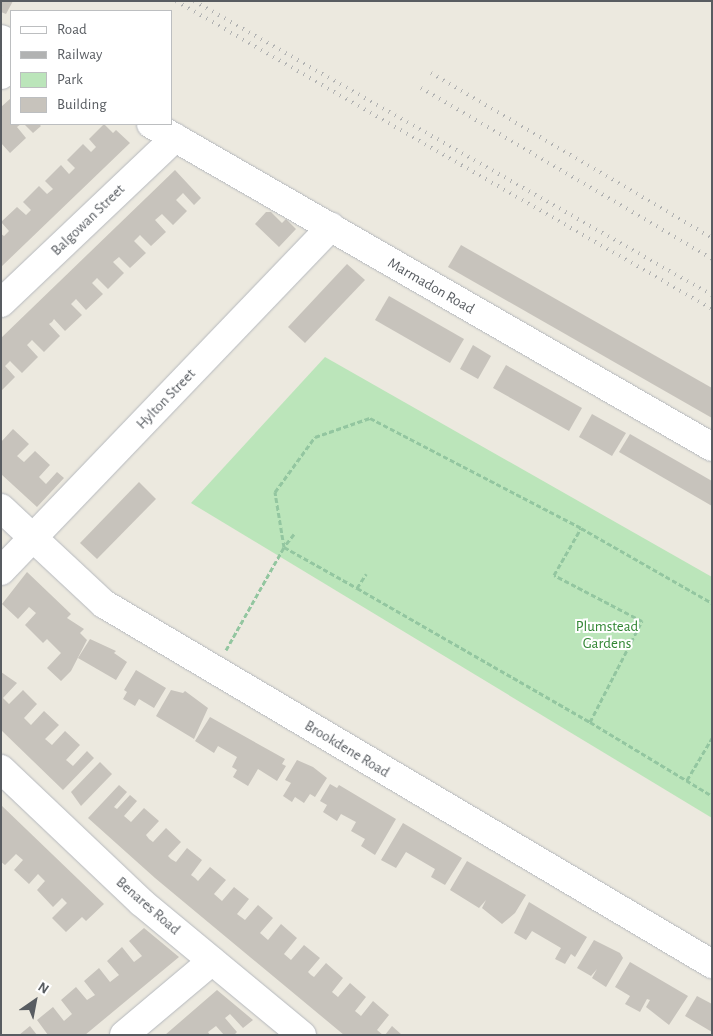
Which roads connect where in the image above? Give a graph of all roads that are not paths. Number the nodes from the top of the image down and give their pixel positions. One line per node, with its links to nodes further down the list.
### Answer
1 (153, 125): 2 (street, Marmadon Road)
2 (175, 138): 3 (street, Marmadon Road); 4 (street, Balgowan Street)
3 (331, 227): 5 (street, Marmadon Road); 7 (street, Hylton Street)
4 (1, 303)
5 (712, 447)
6 (1, 508): 7 (street, Brookdene Road)
7 (33, 538): 8 (street, Hylton Street); 11 (street, Brookdene Road)
8 (1, 571)
9 (1, 769): 10 (street, Benares Road)
10 (212, 961): 12 (street); 13 (street, Benares Road)
11 (712, 964)
12 (124, 1035)
13 (302, 1035)

